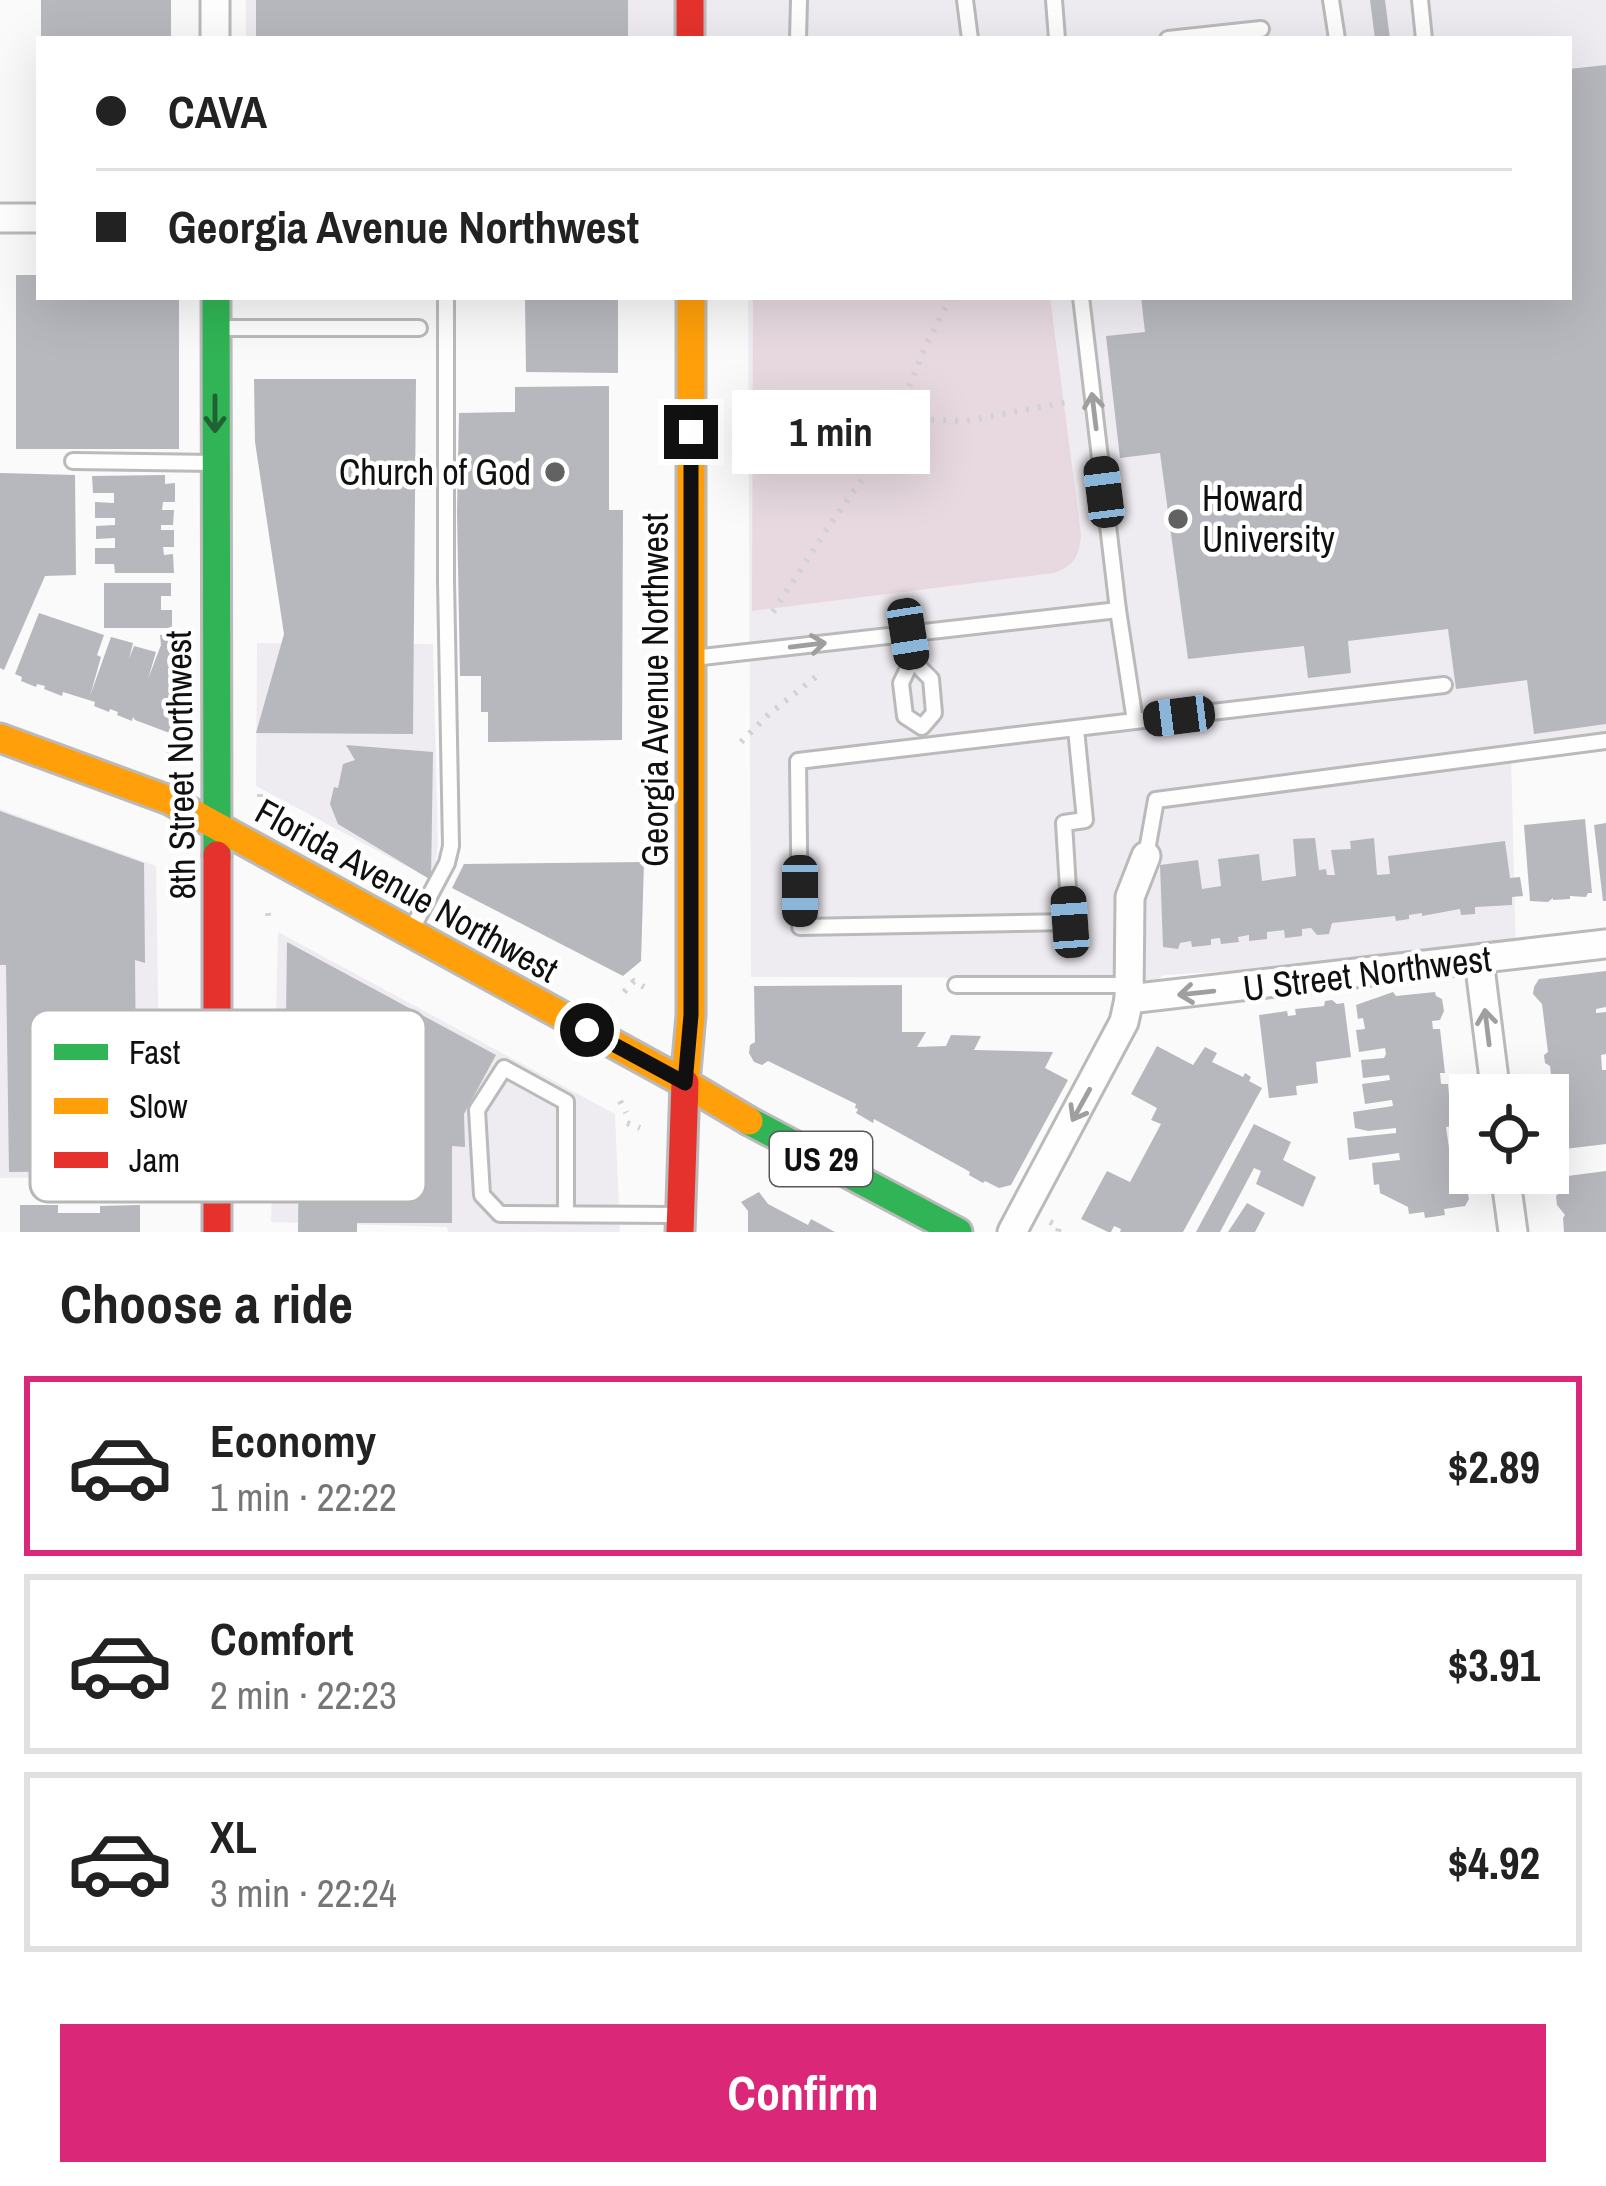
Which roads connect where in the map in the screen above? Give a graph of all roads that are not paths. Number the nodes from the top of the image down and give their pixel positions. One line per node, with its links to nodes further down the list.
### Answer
1 (214, 0): 9 (street)
2 (690, 0): 10 (main road)
3 (799, 0): 11 (lane)
4 (964, 0): 12 (lane)
5 (1054, 0): 13 (lane)
6 (1331, 0): 15 (lane)
7 (1420, 0): 16 (lane)
8 (1261, 29): 14 (lane)
9 (215, 36)
10 (690, 36)
11 (798, 36)
12 (970, 36)
13 (1058, 36)
14 (1196, 36)
15 (1337, 36)
16 (1424, 36)
17 (0, 218): 18 (street)
18 (36, 218)
19 (216, 300): 23 (main road, 8th Street Northwest)
20 (446, 300): 40 (lane)
21 (691, 300): 29 (main road, Georgia Avenue Northwest)
22 (1081, 300): 27 (lane, one-way to 22)
23 (215, 328): 24 (lane); 26 (main road, 8th Street Northwest, one-way to 26)
24 (419, 328)
25 (74, 461): 26 (lane)
26 (214, 463): 38 (main road, 8th Street Northwest)
27 (1118, 610): 28 (lane); 32 (lane)
28 (908, 634): 29 (lane, one-way to 28); 30 (lane)
29 (691, 658): 47 (main road, Georgia Avenue Northwest)
30 (912, 660): 33 (lane); 33 (lane)
31 (1444, 685): 32 (lane)
32 (1135, 721): 34 (lane)
33 (922, 727): 37 (lane)
34 (1076, 729): 37 (lane); 37 (lane)
35 (0, 738): 38 (main road, Florida Avenue Northwest)
36 (1606, 741): 39 (lane)
37 (924, 747)
38 (217, 825): 40 (main road, Florida Avenue Northwest); 45 (main road, 8th Street Northwest)
39 (1146, 856): 44 (street)
40 (410, 933): 47 (main road, Florida Avenue Northwest)
41 (1606, 944): 42 (street, U Street Northwest)
42 (1479, 960): 44 (street, U Street Northwest, one-way to 44); 46 (street, one-way to 42)
43 (956, 986): 44 (lane)
44 (1129, 992): 53 (street, one-way to 53)
45 (217, 1010)
46 (1493, 1074)
47 (685, 1083): 50 (main road, Georgia Avenue Northwest); 51 (main road, Florida Avenue Northwest / US 29)
48 (1508, 1194): 54 (street)
49 (566, 1214): 49 (lane); 50 (lane)
50 (680, 1223)
51 (921, 1223): 52 (main road, Florida Avenue Northwest / US 29)
52 (958, 1232)
53 (1012, 1232)
54 (1513, 1232)

